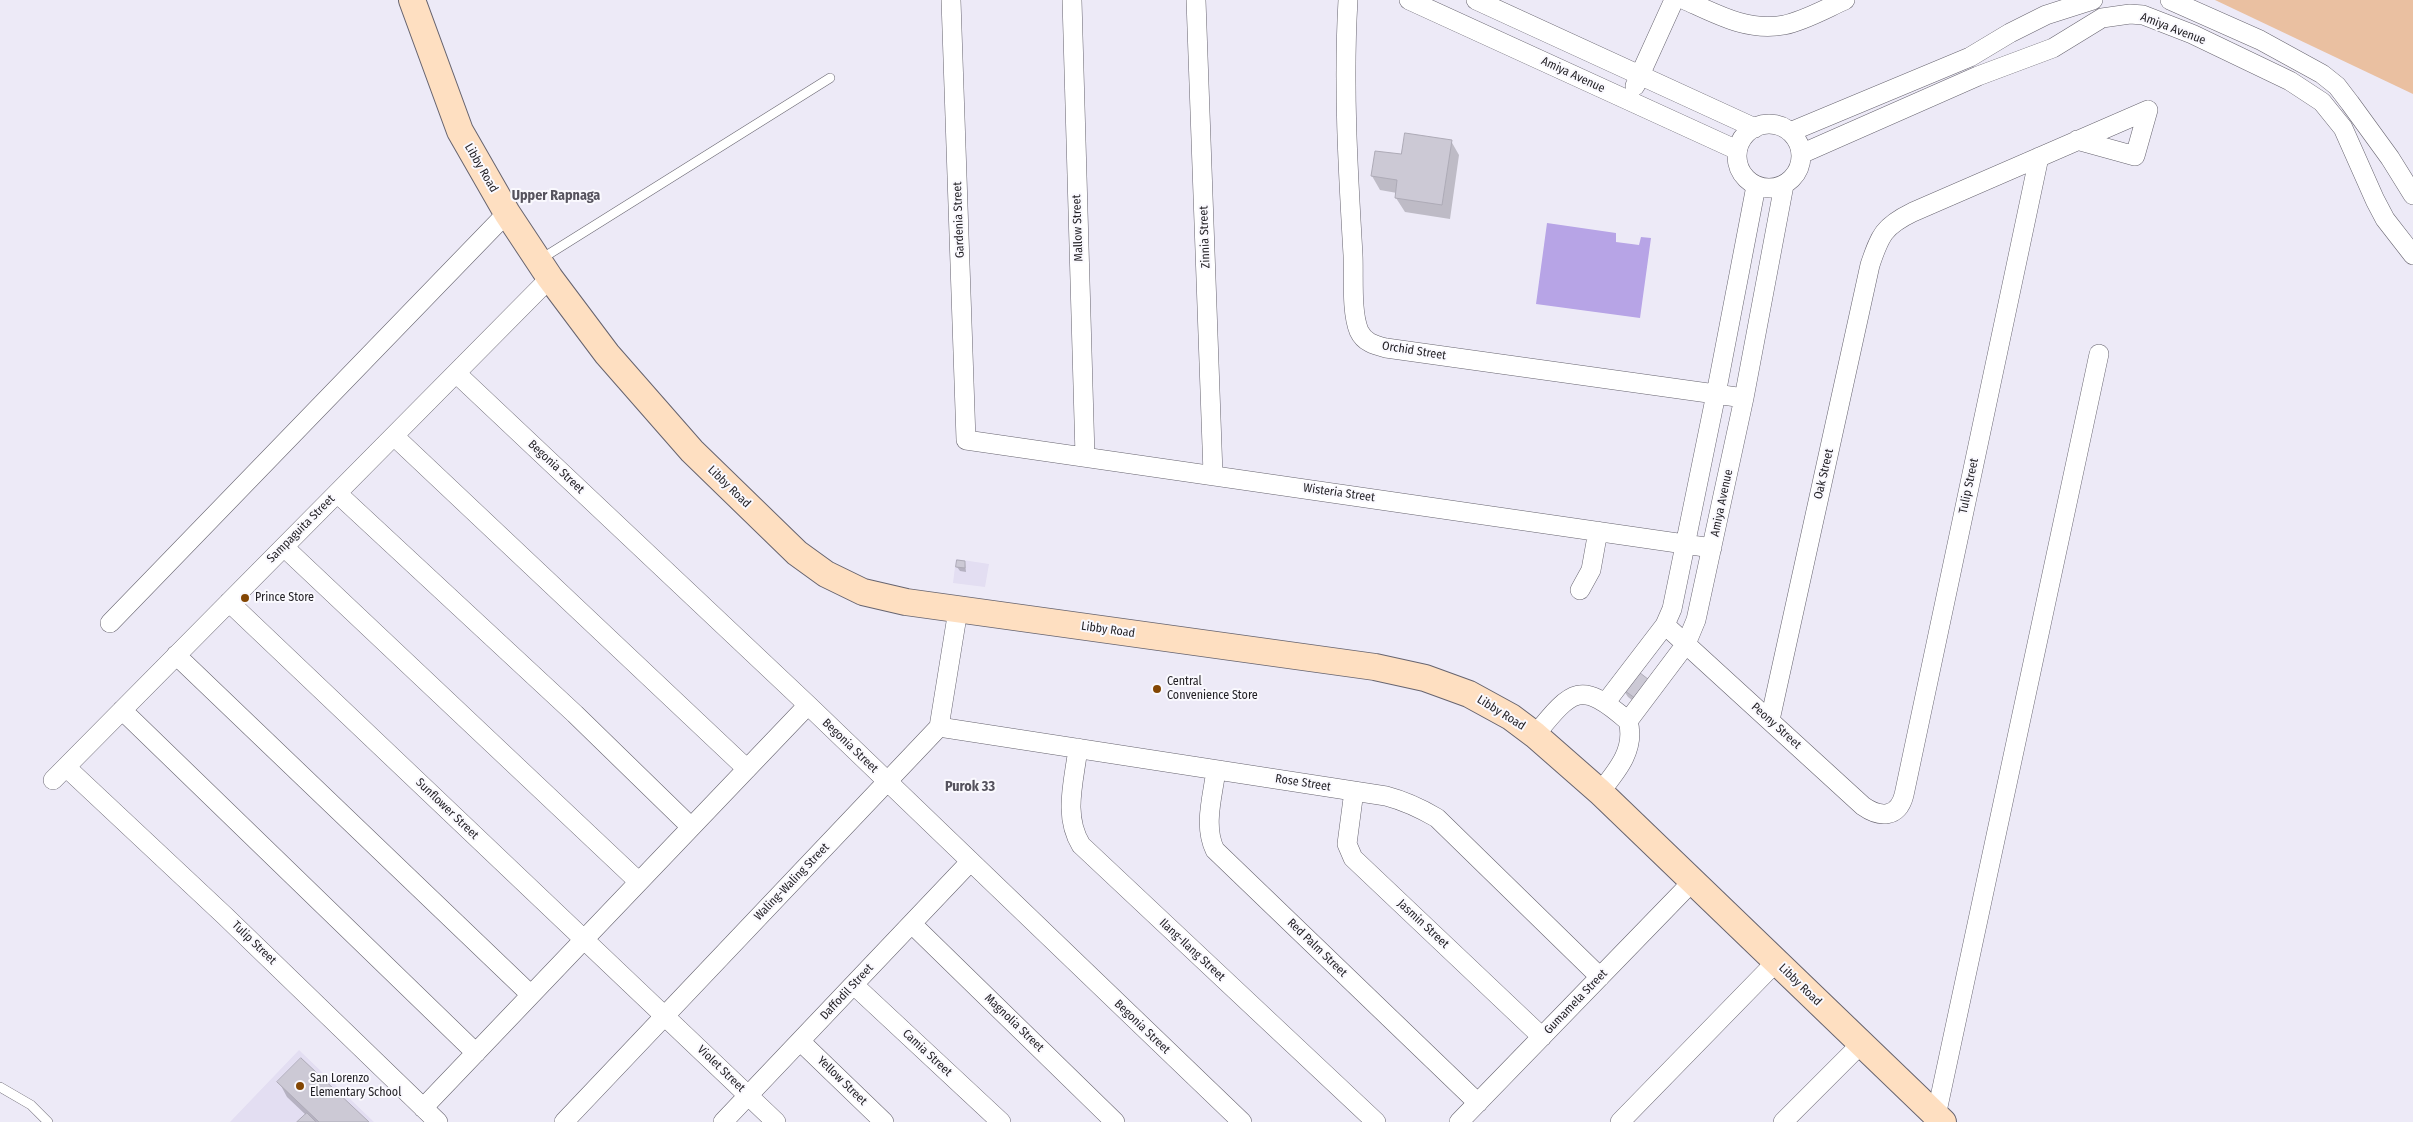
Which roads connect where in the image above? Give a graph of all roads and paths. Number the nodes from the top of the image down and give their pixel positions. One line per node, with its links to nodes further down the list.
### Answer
1 (951, 0): 38 (street, Gardenia Street)
2 (1072, 0): 39 (street, Mallow Street)
3 (1196, 0): 40 (street, Zinnia Street)
4 (1348, 0): 35 (street, Orchid Street)
5 (1408, 0): 18 (street, Amiya Avenue)
6 (1476, 0): 16 (street)
7 (1674, 0): 16 (street)
8 (1685, 0): 9 (street)
9 (1844, 0)
10 (2093, 0): 14 (street)
11 (2170, 0): 19 (street, Amiya Avenue)
12 (415, 2): 30 (main road, Libby Road)
13 (2130, 7): 15 (street, Amiya Avenue); 21 (street, Amiya Avenue)
14 (1983, 51): 15 (street); 22 (street)
15 (1992, 70): 25 (street, Amiya Avenue)
16 (1640, 75): 18 (street); 20 (street)
17 (830, 78): 32 (lane)
18 (1629, 101): 24 (street, Amiya Avenue)
19 (2360, 118): 21 (street); 29 (street, Amiya Avenue)
20 (1754, 128): 22 (street); 24 (street)
21 (2343, 128): 31 (street, Amiya Avenue)
22 (1790, 132): 25 (street)
23 (2077, 140): 26 (street)
24 (1737, 150): 28 (street)
25 (1801, 154): 27 (street)
26 (2039, 157): 56 (street, Oak Street); 67 (street, Tulip Street)
27 (1784, 185): 28 (street); 36 (street, Amiya Avenue)
28 (1756, 186): 35 (street)
29 (2413, 195)
30 (507, 213): 32 (main road, Libby Road); 49 (street)
31 (2413, 255)
32 (544, 269): 34 (street, Sampaguita Street); 48 (main road, Libby Road)
33 (2099, 354): 87 (street)
34 (456, 373): 37 (street, Sampaguita Street); 54 (street, Begonia Street)
35 (1716, 394): 36 (street, Orchid Street); 43 (street)
36 (1744, 398): 45 (street, Amiya Avenue)
37 (394, 436): 41 (street, Sampaguita Street); 61 (street)
38 (966, 440): 39 (street, Wisteria Street)
39 (1085, 456): 40 (street, Wisteria Street)
40 (1213, 474): 42 (street, Wisteria Street)
41 (337, 493): 44 (street, Sampaguita Street); 68 (street)
42 (1598, 531): 43 (street, Wisteria Street); 46 (street)
43 (1686, 544): 45 (street, Wisteria Street); 50 (street)
44 (284, 547): 47 (street, Sampaguita Street); 70 (street)
45 (1712, 548): 51 (street, Amiya Avenue)
46 (1580, 590)
47 (229, 602): 52 (street, Sampaguita Street); 73 (street, Sunflower Street)
48 (958, 610): 58 (street); 59 (main road, Libby Road)
49 (110, 623)
50 (1665, 625): 51 (street, Peony Street); 53 (street)
51 (1686, 644): 56 (street, Peony Street); 57 (street, Amiya Avenue)
52 (176, 656): 55 (street, Sampaguita Street); 77 (street)
53 (1606, 702): 57 (street); 59 (street)
54 (808, 705): 61 (street); 64 (street, Begonia Street)
55 (122, 710): 63 (street, Sampaguita Street); 82 (street)
56 (1770, 720): 67 (street, Peony Street)
57 (1628, 721): 66 (street)
58 (939, 727): 60 (street, Rose Street); 64 (street, Waling-Waling Street)
59 (1535, 735): 66 (main road, Libby Road)
60 (1078, 748): 62 (street, Rose Street); 97 (street, Ilang-Ilang Street)
61 (747, 769): 68 (street)
62 (1216, 770): 65 (street, Rose Street); 85 (street, Red Palm Street)
63 (59, 774): 86 (street, Tulip Street)
64 (888, 782): 69 (street, Begonia Street); 78 (street, Waling-Waling Street)
65 (1354, 791): 75 (street, Rose Street); 79 (street, Jasmin Street)
66 (1600, 792): 71 (main road, Libby Road)
67 (1893, 813)
68 (691, 827): 70 (street)
69 (970, 862): 72 (street, Daffodil Street); 96 (street, Begonia Street)
70 (639, 882): 73 (street)
71 (1692, 882): 74 (main road, Libby Road); 75 (street, Gumamela Street)
72 (912, 924): 76 (street, Daffodil Street); 95 (street, Magnolia Street)
73 (584, 939): 77 (street); 78 (street, Sunflower Street)
74 (1776, 962): 81 (main road, Libby Road); 99 (street)
75 (1600, 977): 79 (street, Gumamela Street)
76 (854, 984): 80 (street, Daffodil Street); 94 (street, Camia Street)
77 (531, 995): 82 (street)
78 (665, 1016): 84 (street, Violet Street); 90 (street, Waling-Waling Street)
79 (1542, 1037): 85 (street, Gumamela Street)
80 (800, 1041): 84 (street, Daffodil Street); 93 (street, Yellow Street)
81 (1861, 1044): 87 (main road, Libby Road); 100 (street)
82 (476, 1052): 86 (street)
83 (0, 1087): 88 (lane)
84 (748, 1096): 91 (street, Daffodil Street); 92 (street, Violet Street)
85 (1478, 1102): 98 (street, Gumamela Street)
86 (423, 1108): 89 (street, Tulip Street)
87 (1940, 1119)
88 (48, 1122)
89 (438, 1122)
90 (564, 1122)
91 (724, 1122)
92 (776, 1122)
93 (884, 1122)
94 (1001, 1122)
95 (1115, 1122)
96 (1242, 1122)
97 (1376, 1122)
98 (1459, 1122)
99 (1620, 1122)
100 (1783, 1122)

